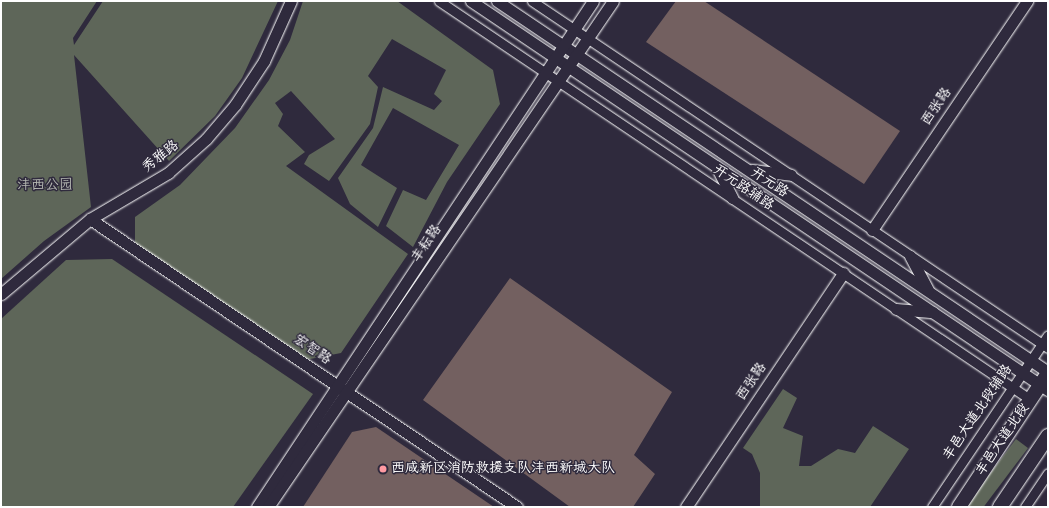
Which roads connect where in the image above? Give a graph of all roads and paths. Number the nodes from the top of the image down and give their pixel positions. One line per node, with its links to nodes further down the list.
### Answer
1 (291, 1): 21 (street, 秀雅路)
2 (439, 1): 15 (street, 开元路辅路)
3 (472, 1): 13 (street, 开元路)
4 (497, 1): 11 (street, 开元路)
5 (532, 1): 9 (street)
6 (593, 1): 9 (street, 丰耘路)
7 (613, 1): 10 (street, 丰耘路)
8 (1026, 1): 22 (street, 西张路)
9 (574, 30): 10 (street); 11 (street, 丰耘路)
10 (587, 39): 12 (street, 丰耘路); 19 (street)
11 (563, 45): 12 (street, 开元路); 13 (street, 丰耘路)
12 (576, 54): 14 (street, 丰耘路); 18 (street, 开元路)
13 (556, 58): 14 (street, 开元路); 15 (street, 丰耘路)
14 (570, 67): 16 (street, 丰耘路); 17 (street, 开元路)
15 (546, 72): 16 (street, 开元路辅路); 35 (street, 丰耘路)
16 (560, 82): 20 (street, 开元路辅路); 35 (street, 丰耘路)
17 (716, 165): 20 (street); 28 (street, 开元路)
18 (748, 170): 19 (street); 25 (street, 开元路)
19 (791, 175): 22 (street)
20 (732, 198): 24 (street, 开元路辅路)
21 (90, 219): 26 (street, 秀雅路); 35 (street, 宏智路)
22 (872, 230): 23 (street)
23 (910, 256): 25 (street); 30 (street)
24 (843, 273): 27 (street, 开元路辅路); 43 (street, 西张路)
25 (928, 291): 31 (street, 开元路)
26 (1, 294)
27 (896, 308): 28 (street); 34 (street, 开元路辅路)
28 (934, 313): 32 (street, 开元路)
29 (1048, 334): 30 (street, 丰邑大道北段辅路)
30 (1045, 346): 31 (street, 丰邑大道北段辅路)
31 (1031, 360): 32 (street, 丰邑大道北段辅路); 33 (street, 开元路)
32 (1022, 372): 34 (street, 丰邑大道北段辅路); 36 (street, 开元路)
33 (1048, 373): 36 (main road, 丰邑大道北段)
34 (1012, 387): 37 (street, 开元路辅路); 44 (street, 丰邑大道北段辅路)
35 (342, 388): 40 (street, 丰耘路); 41 (street, 丰耘路); 42 (street, 宏智路)
36 (1044, 388): 37 (main road, 丰邑大道北段)
37 (1031, 400): 45 (main road, 丰邑大道北段)
38 (1048, 436): 46 (main road)
39 (1048, 473): 47 (street)
40 (257, 507)
41 (268, 507)
42 (517, 507)
43 (686, 507)
44 (932, 507)
45 (958, 507)
46 (1000, 507)
47 (1025, 507)

